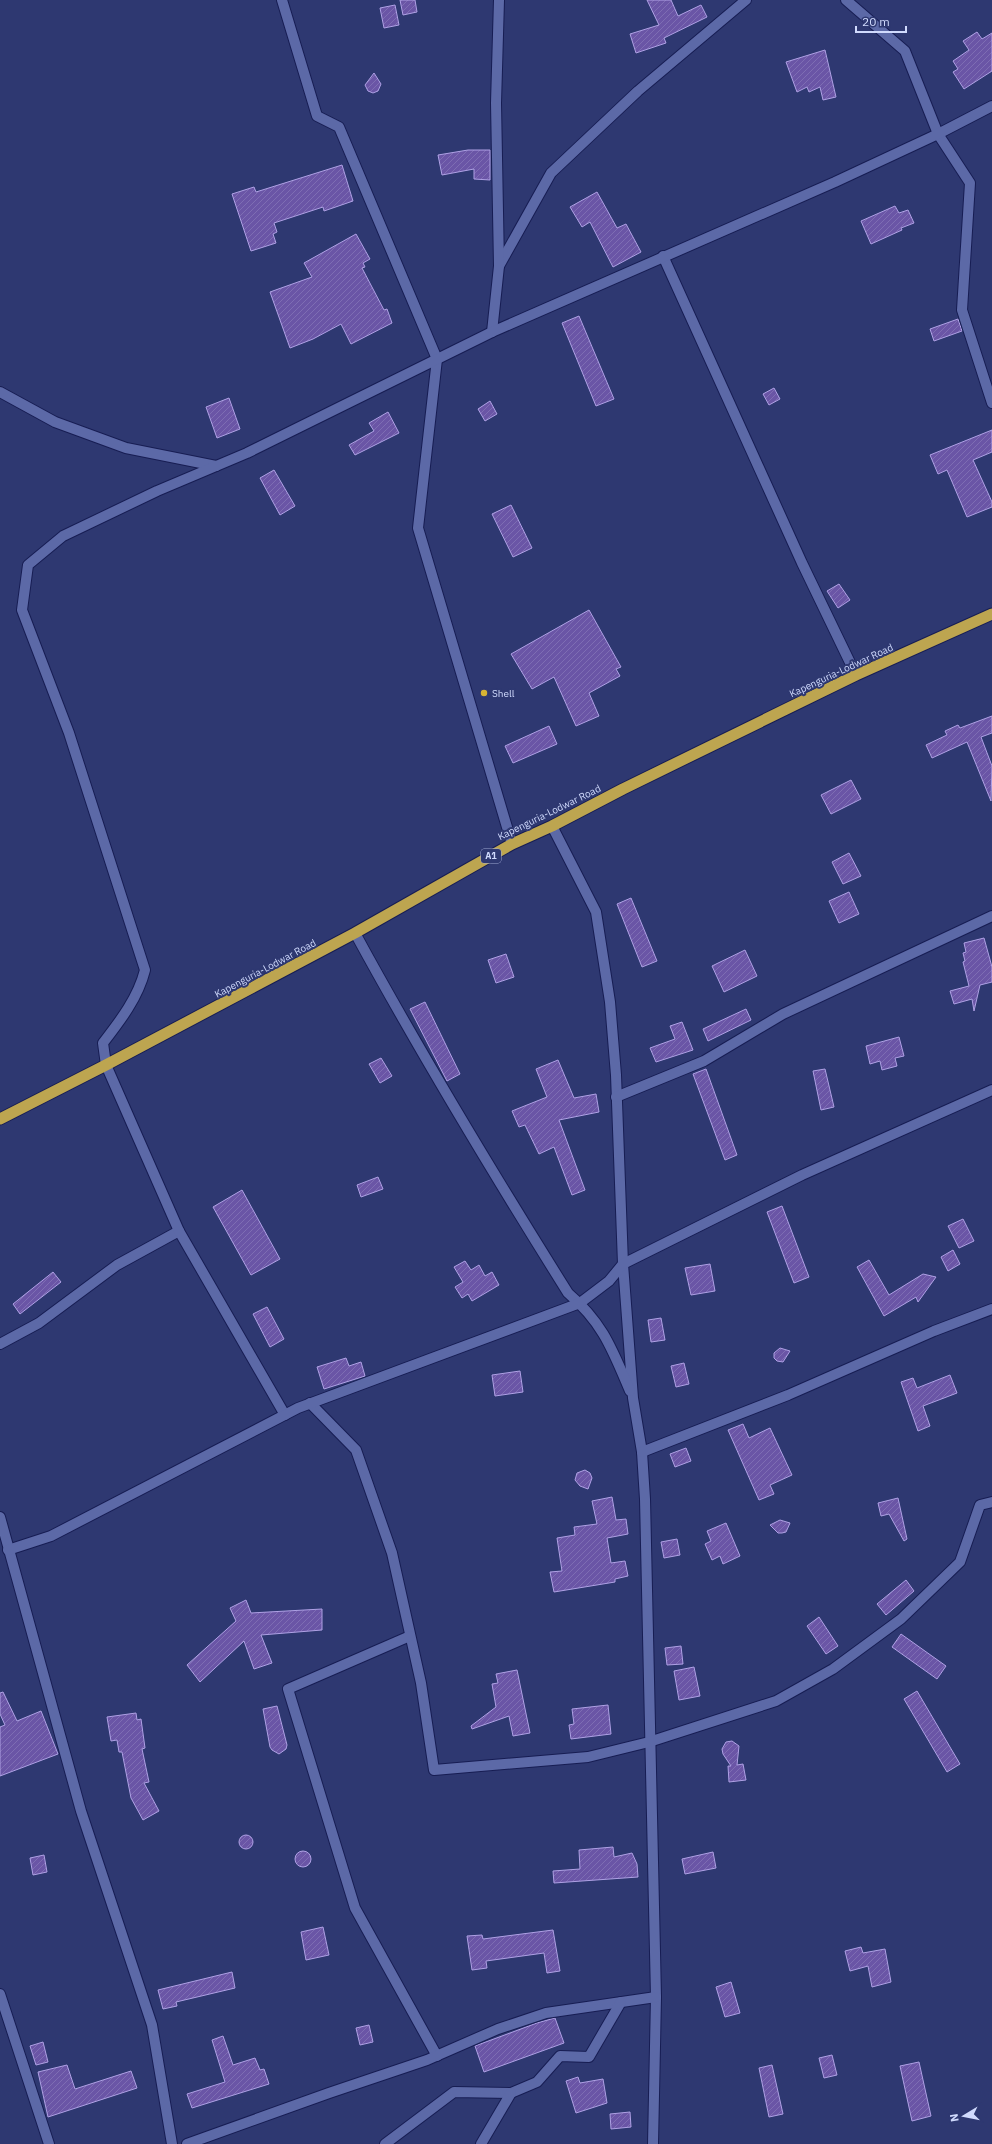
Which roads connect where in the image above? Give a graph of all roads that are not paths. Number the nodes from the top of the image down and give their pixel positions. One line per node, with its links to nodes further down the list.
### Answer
1 (282, 0): 10 (street)
2 (499, 0): 8 (street)
3 (746, 0): 8 (street)
4 (846, 0): 6 (street)
5 (992, 106): 6 (street)
6 (938, 134): 7 (street); 12 (street)
7 (663, 256): 9 (street); 15 (street)
8 (499, 266): 9 (street)
9 (492, 332): 10 (street)
10 (436, 359): 13 (street); 17 (street)
11 (0, 392): 13 (street)
12 (992, 403)
13 (216, 466): 20 (street)
14 (992, 614): 15 (highway, Kapenguria-Lodwar Road / A1)
15 (856, 675): 16 (highway, Kapenguria-Lodwar Road / A1)
16 (552, 826): 17 (highway, Kapenguria-Lodwar Road / A1); 22 (street)
17 (512, 844): 19 (highway, Kapenguria-Lodwar Road / A1)
18 (992, 916): 22 (street)
19 (355, 933): 20 (highway, Kapenguria-Lodwar Road / A1); 26 (street)
20 (106, 1065): 23 (highway, Kapenguria-Lodwar Road / A1); 24 (street)
21 (992, 1090): 25 (street)
22 (616, 1097): 25 (street)
23 (0, 1119)
24 (179, 1231): 28 (street); 31 (street)
25 (623, 1264): 26 (street); 29 (street)
26 (580, 1303): 29 (street); 30 (street)
27 (992, 1309): 32 (street)
28 (0, 1344)
29 (633, 1398): 32 (street)
30 (310, 1403): 31 (street); 36 (street)
31 (285, 1415): 35 (street)
32 (642, 1452): 37 (street)
33 (992, 1502): 37 (street)
34 (0, 1517): 35 (street)
35 (8, 1550): 44 (street)
36 (410, 1636): 37 (street); 41 (street)
37 (649, 1742): 39 (street)
38 (0, 1994): 43 (street)
39 (656, 1998): 40 (street); 48 (street)
40 (621, 2002): 41 (street); 42 (street)
41 (437, 2056): 45 (street)
42 (511, 2093): 46 (street); 47 (street)
43 (50, 2144)
44 (172, 2144)
45 (188, 2144)
46 (385, 2144)
47 (481, 2144)
48 (653, 2144)

